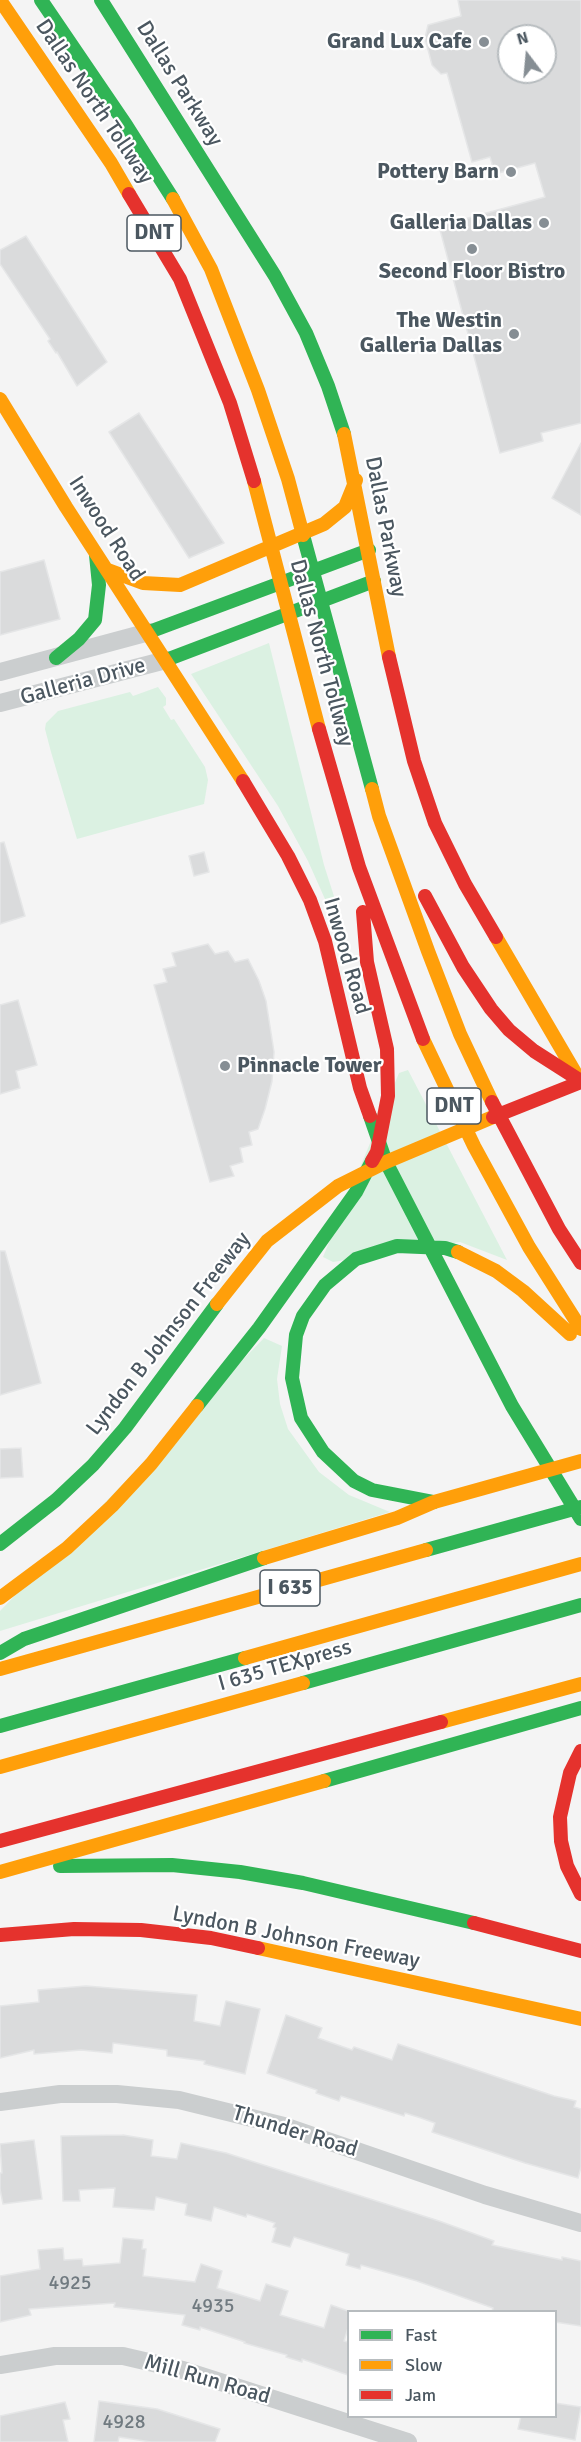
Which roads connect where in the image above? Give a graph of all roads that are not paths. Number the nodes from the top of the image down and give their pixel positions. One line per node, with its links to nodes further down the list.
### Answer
1 (0, 0): 16 (main road, Dallas North Tollway / DNT)
2 (41, 0): 15 (main road, Dallas North Tollway / DNT)
3 (101, 0): 5 (main road, Dallas Parkway)
4 (0, 399): 6 (main road, Inwood Road)
5 (356, 480): 7 (main road, Dallas Parkway); 8 (main road)
6 (95, 550): 8 (main road, Inwood Road); 11 (main road)
7 (369, 550): 9 (main road, Dallas Parkway); 10 (main road)
8 (108, 570): 10 (main road, Inwood Road)
9 (374, 581): 12 (main road); 17 (main road, Dallas Parkway)
10 (149, 632): 11 (street, Galleria Drive); 12 (main road, Inwood Road)
11 (56, 658): 13 (street, Galleria Drive)
12 (166, 660): 14 (street, Galleria Drive); 18 (main road, Inwood Road)
13 (0, 672)
14 (0, 703)
15 (380, 816): 17 (main road); 19 (main road, Dallas North Tollway / DNT)
16 (359, 867): 20 (main road, Dallas North Tollway / DNT); 28 (main road)
17 (581, 1082): 18 (main road, Lyndon B Johnson Freeway)
18 (386, 1162): 25 (main road, Inwood Road); 26 (main road, Lyndon B Johnson Freeway)
19 (581, 1263)
20 (581, 1329)
21 (581, 1344): 23 (main road)
22 (581, 1461): 23 (main road)
23 (434, 1502): 30 (main road)
24 (581, 1507): 31 (main road, I 635)
25 (581, 1519)
26 (0, 1544)
27 (581, 1564): 34 (main road, I 635 TEXpress)
28 (0, 1598)
29 (581, 1605): 36 (main road, I 635 TEXpress)
30 (0, 1653)
31 (0, 1669)
32 (581, 1684): 37 (main road)
33 (581, 1708): 38 (main road)
34 (0, 1726)
35 (581, 1751): 40 (main road)
36 (0, 1767)
37 (0, 1841)
38 (16, 1868): 39 (main road); 42 (main road)
39 (0, 1872)
40 (581, 1894)
41 (0, 1935): 43 (main road, Lyndon B Johnson Freeway)
42 (581, 1951)
43 (581, 2019)
44 (0, 2102): 45 (street, Thunder Road)
45 (581, 2223)
46 (0, 2365): 47 (street, Mill Run Road)
47 (408, 2442)

